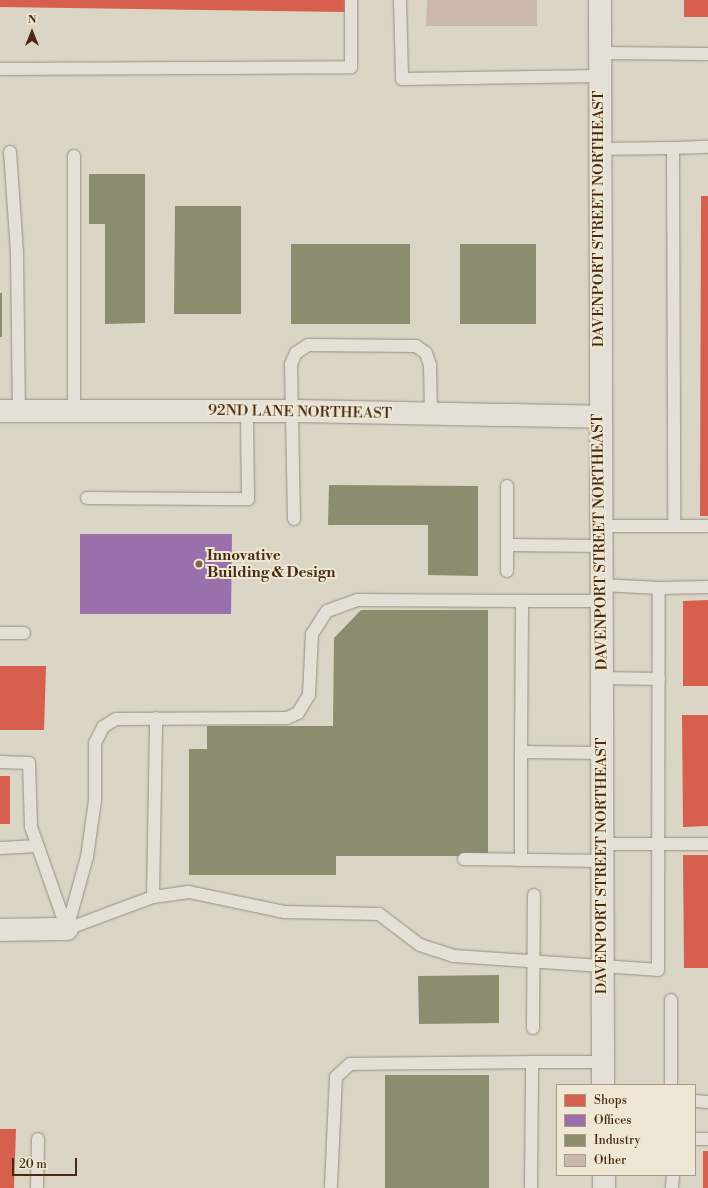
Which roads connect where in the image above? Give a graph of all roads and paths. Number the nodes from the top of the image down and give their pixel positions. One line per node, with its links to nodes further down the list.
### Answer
1 (351, 0): 6 (lane)
2 (400, 0): 7 (lane)
3 (600, 0): 4 (street, DAVENPORT STREET NORTHEAST)
4 (600, 53): 5 (lane); 7 (street, DAVENPORT STREET NORTHEAST)
5 (708, 54)
6 (0, 69)
7 (600, 76): 10 (street, DAVENPORT STREET NORTHEAST)
8 (708, 147): 9 (lane)
9 (673, 148): 10 (lane); 22 (lane)
10 (599, 149): 18 (street, DAVENPORT STREET NORTHEAST)
11 (10, 152): 13 (lane)
12 (74, 156): 14 (lane)
13 (10, 411): 14 (street, 92ND LANE NORTHEAST)
14 (74, 411): 15 (street, 92ND LANE NORTHEAST)
15 (246, 411): 16 (street, 92ND LANE NORTHEAST); 20 (lane)
16 (291, 411): 17 (street, 92ND LANE NORTHEAST); 17 (lane); 21 (lane)
17 (431, 414): 18 (street, 92ND LANE NORTHEAST)
18 (599, 417): 24 (street, DAVENPORT STREET NORTHEAST)
19 (507, 486): 25 (lane)
20 (87, 498)
21 (294, 519)
22 (674, 526): 23 (lane); 24 (lane)
23 (708, 526)
24 (601, 536): 25 (lane); 29 (street, DAVENPORT STREET NORTHEAST)
25 (507, 546): 26 (lane)
26 (507, 571)
27 (708, 587): 28 (lane)
28 (659, 588): 29 (lane); 34 (lane)
29 (602, 593): 30 (lane); 33 (street, DAVENPORT STREET NORTHEAST)
30 (522, 601): 35 (lane); 36 (lane)
31 (0, 633): 32 (lane)
32 (24, 633)
33 (602, 678): 34 (lane); 37 (street, DAVENPORT STREET NORTHEAST)
34 (659, 679): 39 (lane)
35 (156, 718): 47 (lane); 48 (lane)
36 (521, 752): 37 (lane); 45 (lane)
37 (602, 752): 43 (street, DAVENPORT STREET NORTHEAST)
38 (0, 762): 41 (lane)
39 (658, 844): 40 (lane); 43 (lane); 51 (lane)
40 (708, 844)
41 (38, 846): 42 (lane); 48 (lane)
42 (0, 848)
43 (602, 852): 45 (lane); 51 (street, DAVENPORT STREET NORTHEAST)
44 (464, 859): 45 (lane)
45 (521, 860)
46 (534, 895): 50 (lane)
47 (154, 898): 48 (lane); 50 (lane)
48 (67, 929): 49 (street)
49 (0, 930)
50 (534, 960): 51 (lane); 53 (lane)
51 (603, 969): 55 (street, DAVENPORT STREET NORTHEAST)
52 (671, 1000): 57 (lane)
53 (533, 1028)
54 (532, 1062): 55 (lane); 65 (lane); 67 (lane)
55 (603, 1062): 56 (street, DAVENPORT STREET NORTHEAST)
56 (603, 1084)
57 (671, 1084)
58 (696, 1101): 59 (lane)
59 (708, 1102)
60 (38, 1139): 66 (lane)
61 (696, 1139): 62 (lane)
62 (708, 1139)
63 (604, 1176): 68 (street)
64 (672, 1176): 69 (lane)
65 (331, 1186)
66 (37, 1188)
67 (531, 1188)
68 (604, 1188)
69 (672, 1188)

